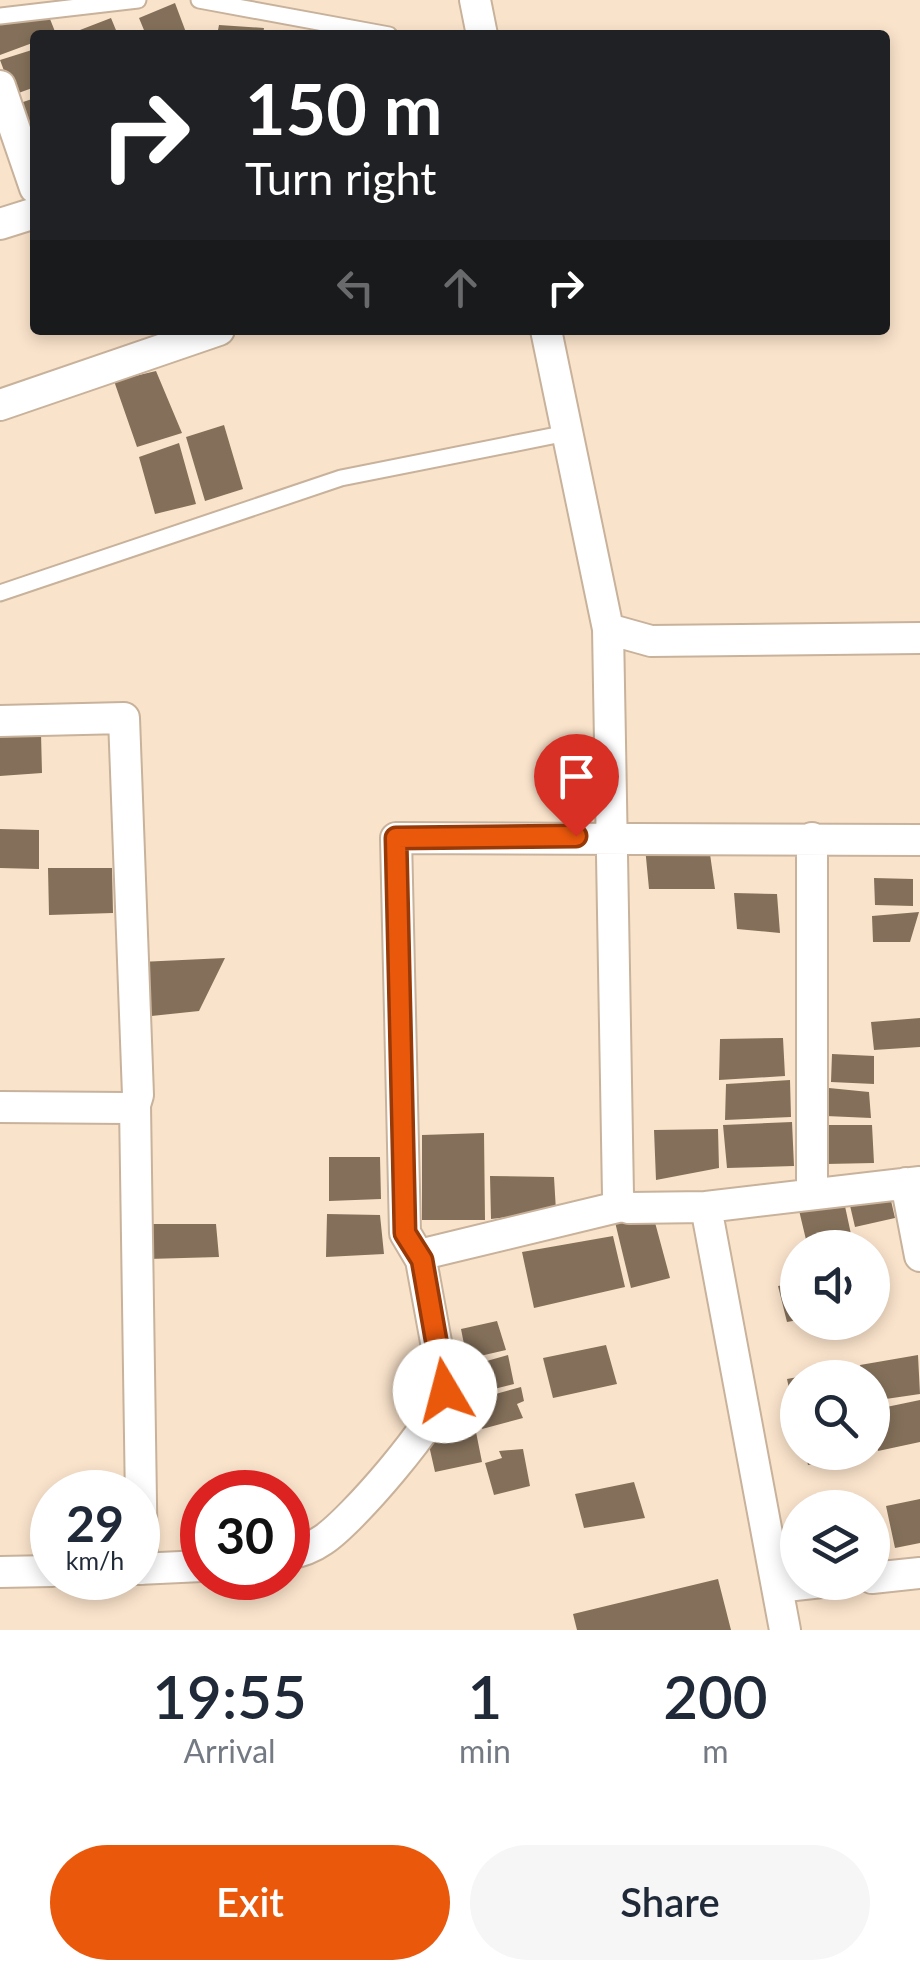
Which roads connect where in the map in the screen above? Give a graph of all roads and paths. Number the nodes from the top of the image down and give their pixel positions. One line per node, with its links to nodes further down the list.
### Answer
1 (138, 0): 4 (lane)
2 (199, 0): 5 (lane)
3 (476, 0): 6 (street)
4 (0, 16)
5 (361, 30)
6 (481, 30)
7 (0, 86): 8 (street)
8 (30, 173)
9 (30, 214): 10 (street)
10 (0, 224)
11 (204, 335): 13 (street)
12 (547, 335): 14 (street)
13 (0, 405)
14 (567, 433): 15 (lane); 16 (street)
15 (0, 593)
16 (608, 629): 17 (street); 19 (street)
17 (920, 638)
18 (0, 721): 22 (street)
19 (612, 836): 20 (street); 26 (street); 28 (street)
20 (812, 838): 21 (street); 25 (street)
21 (920, 840)
22 (135, 1105): 23 (street); 30 (street)
23 (0, 1107)
24 (913, 1183): 25 (street); 29 (street)
25 (812, 1194): 27 (street)
26 (622, 1206): 27 (street); 28 (street)
27 (706, 1206): 36 (street)
28 (419, 1255): 31 (street)
29 (920, 1256)
30 (139, 1470)
31 (310, 1546)
32 (30, 1571): 33 (street)
33 (0, 1572)
34 (920, 1574): 35 (street)
35 (890, 1576)
36 (777, 1586): 37 (street); 38 (street)
37 (780, 1586)
38 (785, 1630)

